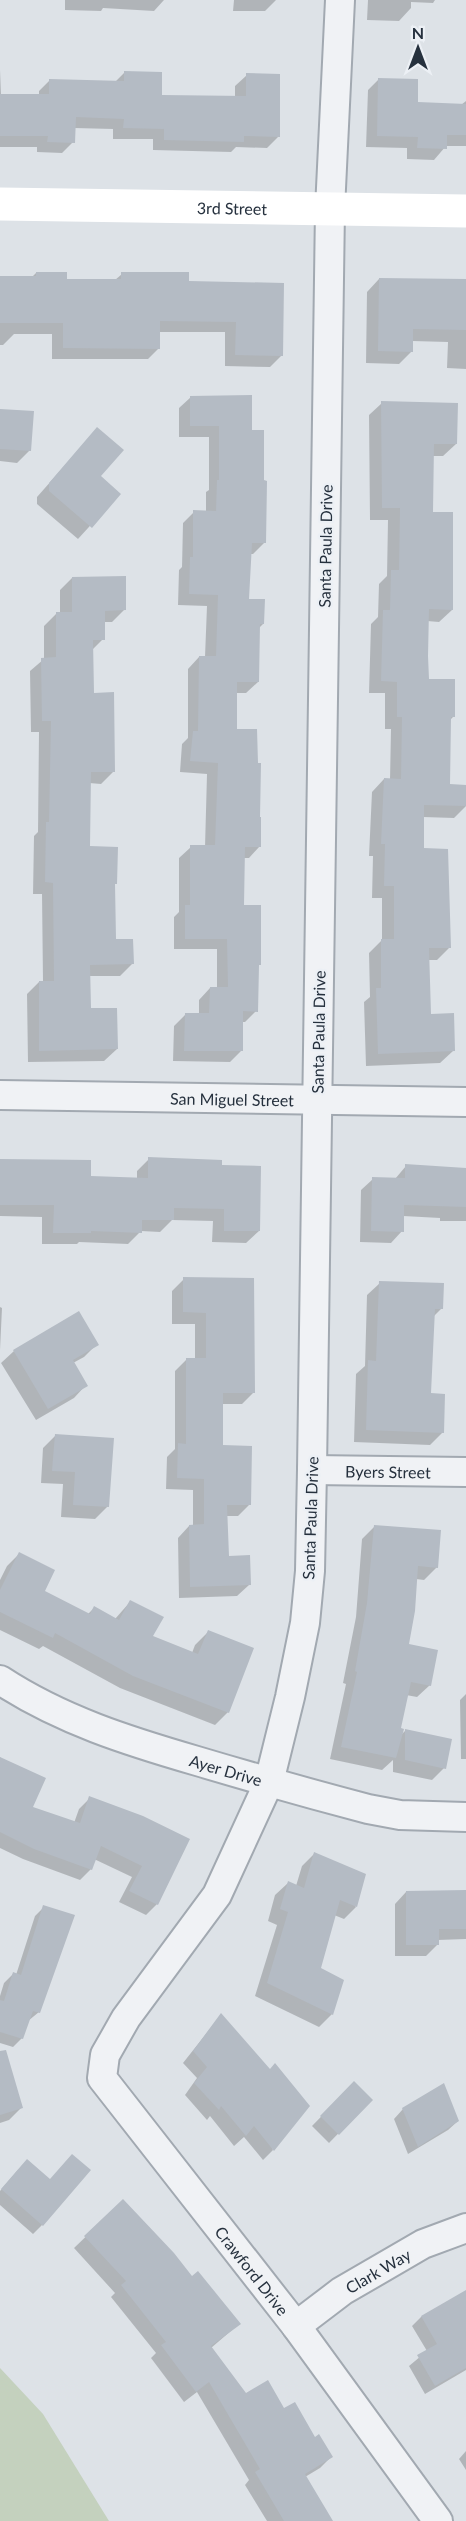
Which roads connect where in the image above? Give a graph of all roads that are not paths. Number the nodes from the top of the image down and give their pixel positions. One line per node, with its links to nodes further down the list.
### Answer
1 (340, 0): 3 (street, Santa Paula Drive)
2 (0, 204): 3 (street, 3rd Street)
3 (330, 209): 4 (street, 3rd Street); 6 (street, Santa Paula Drive)
4 (466, 211)
5 (0, 1095): 6 (street, San Miguel Street)
6 (317, 1100): 7 (street, San Miguel Street); 8 (street, Santa Paula Drive)
7 (466, 1102)
8 (312, 1470): 9 (street, Byers Street); 11 (street, Santa Paula Drive)
9 (466, 1472)
10 (0, 1680): 11 (street, Ayer Drive)
11 (269, 1782): 12 (street, Ayer Drive); 13 (street, Santa Paula Drive)
12 (466, 1817)
13 (126, 2018): 15 (street, Crawford Drive)
14 (466, 2228): 15 (street, Clark Way)
15 (296, 2326): 16 (street, Crawford Drive)
16 (438, 2521)

